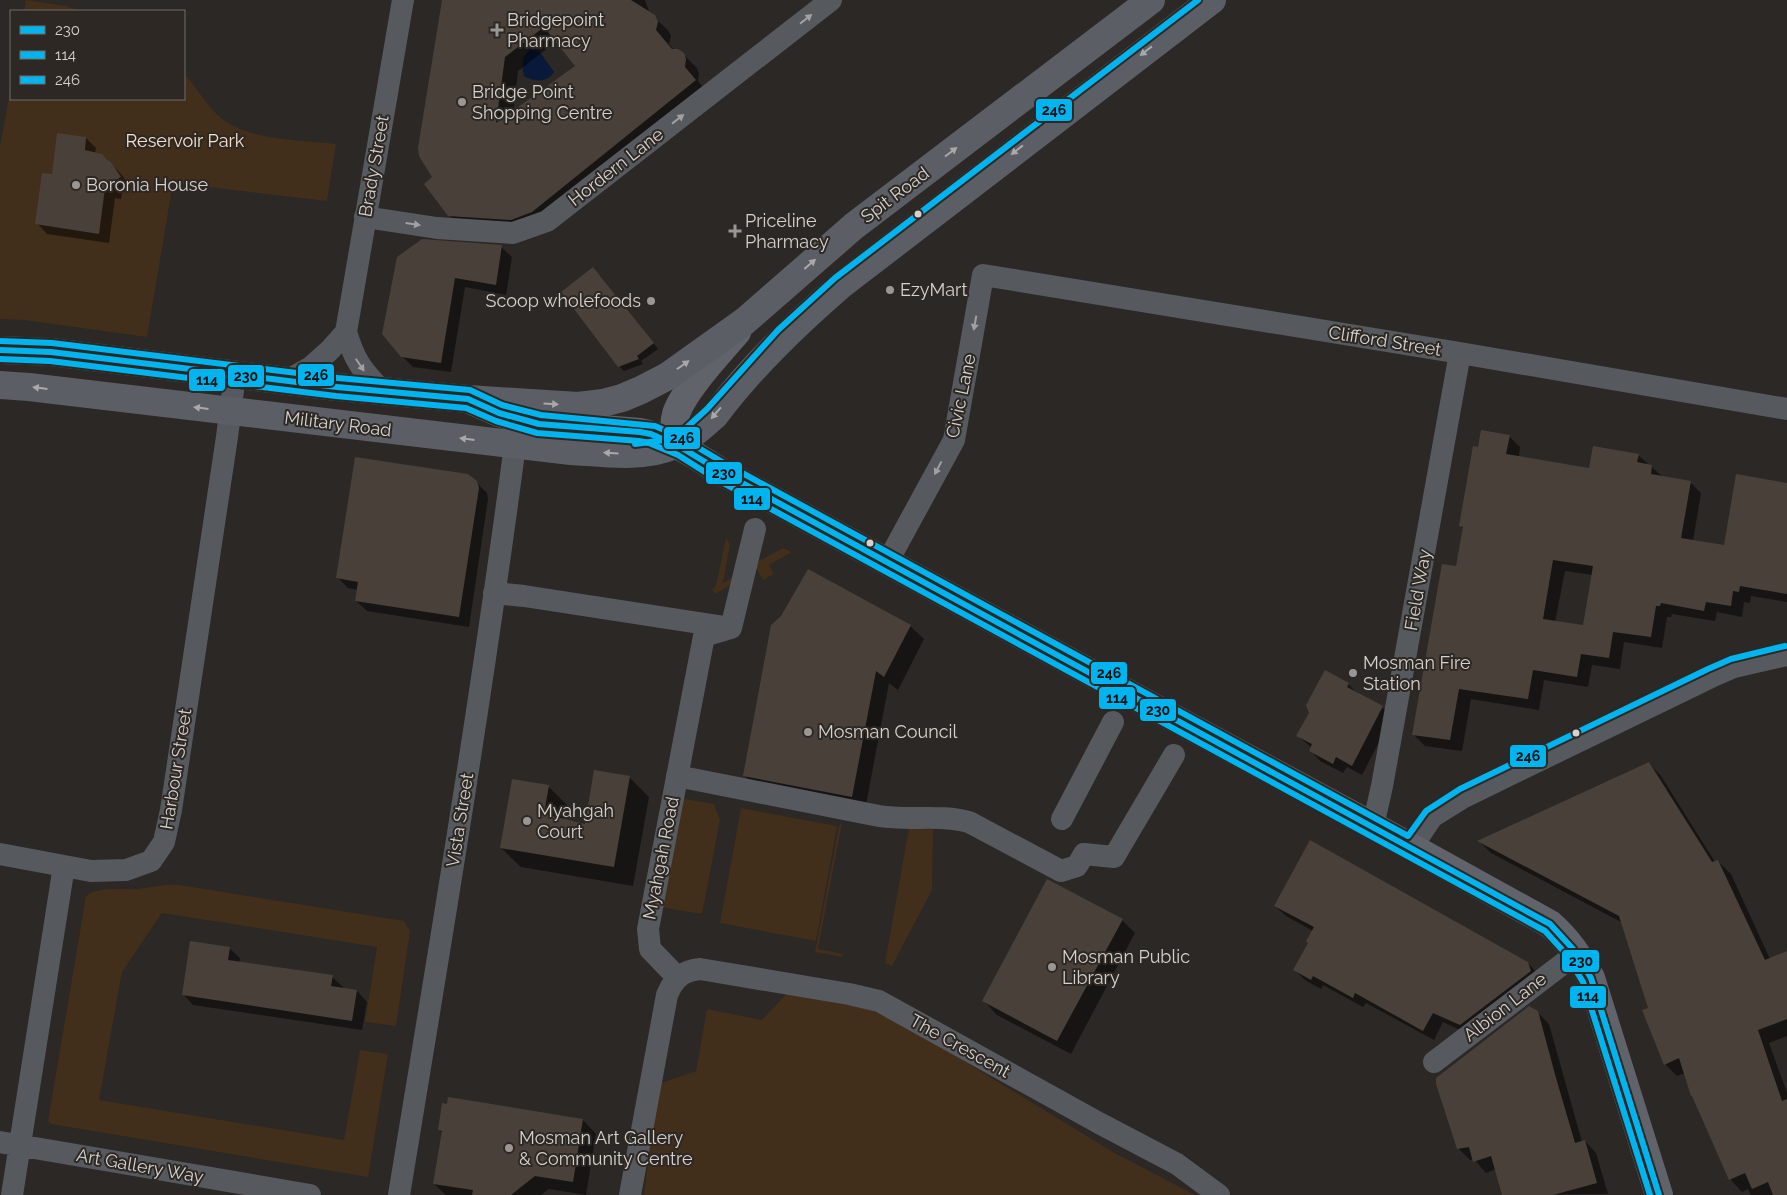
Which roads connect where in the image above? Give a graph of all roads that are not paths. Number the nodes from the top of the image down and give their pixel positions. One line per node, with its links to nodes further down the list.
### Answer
1 (403, 0): 5 (street, Brady Street)
2 (831, 0): 5 (street, Hordern Lane, one-way to 2)
3 (1151, 0): 7 (highway, Spit Road, one-way to 3)
4 (1212, 0): 20 (highway, one-way to 20)
5 (365, 217): 8 (street, Brady Street)
6 (983, 275): 10 (street, Clifford Street); 22 (street, Civic Lane, one-way to 22)
7 (745, 321): 14 (highway, Spit Road, one-way to 7); 20 (main road)
8 (346, 332): 12 (street); 15 (street, Brady Street, one-way to 15)
9 (0, 350): 11 (highway, Military Road)
10 (1460, 354): 17 (street, Clifford Street); 30 (street, Field Way)
11 (234, 374): 12 (highway, Military Road); 18 (street, Harbour Street)
12 (286, 381): 15 (highway, Military Road)
13 (0, 385): 18 (highway, Military Road, one-way to 13)
14 (641, 390): 16 (highway, Military Road, one-way to 14)
15 (383, 392): 16 (highway, Military Road)
16 (468, 399): 20 (main road, Military Road)
17 (1787, 409)
18 (230, 412): 19 (highway, Military Road, one-way to 18); 33 (street, Harbour Street)
19 (515, 445): 20 (highway, Military Road, one-way to 19); 23 (street, Vista Street)
20 (676, 445): 22 (main road, Military Road)
21 (755, 529): 24 (street)
22 (888, 562): 30 (main road, Military Road)
23 (494, 593): 24 (street); 40 (street, Vista Street)
24 (731, 628): 28 (street, Myahgah Road)
25 (1787, 655): 31 (street)
26 (1113, 722): 29 (street)
27 (1174, 755): 28 (street)
28 (677, 776): 35 (street, Myahgah Road)
29 (1062, 819)
30 (1374, 826): 31 (main road, Military Road)
31 (1411, 848): 34 (main road, Military Road)
32 (0, 854): 33 (street, Harbour Street)
33 (64, 866): 37 (street)
34 (1577, 953): 36 (street, Albion Lane); 43 (main road, Military Road)
35 (678, 978): 41 (street); 42 (street, The Crescent)
36 (1434, 1062)
37 (10, 1144): 38 (street); 39 (street, Art Gallery Way)
38 (12, 1195)
39 (310, 1195)
40 (399, 1195)
41 (630, 1195)
42 (1219, 1195)
43 (1659, 1195)

